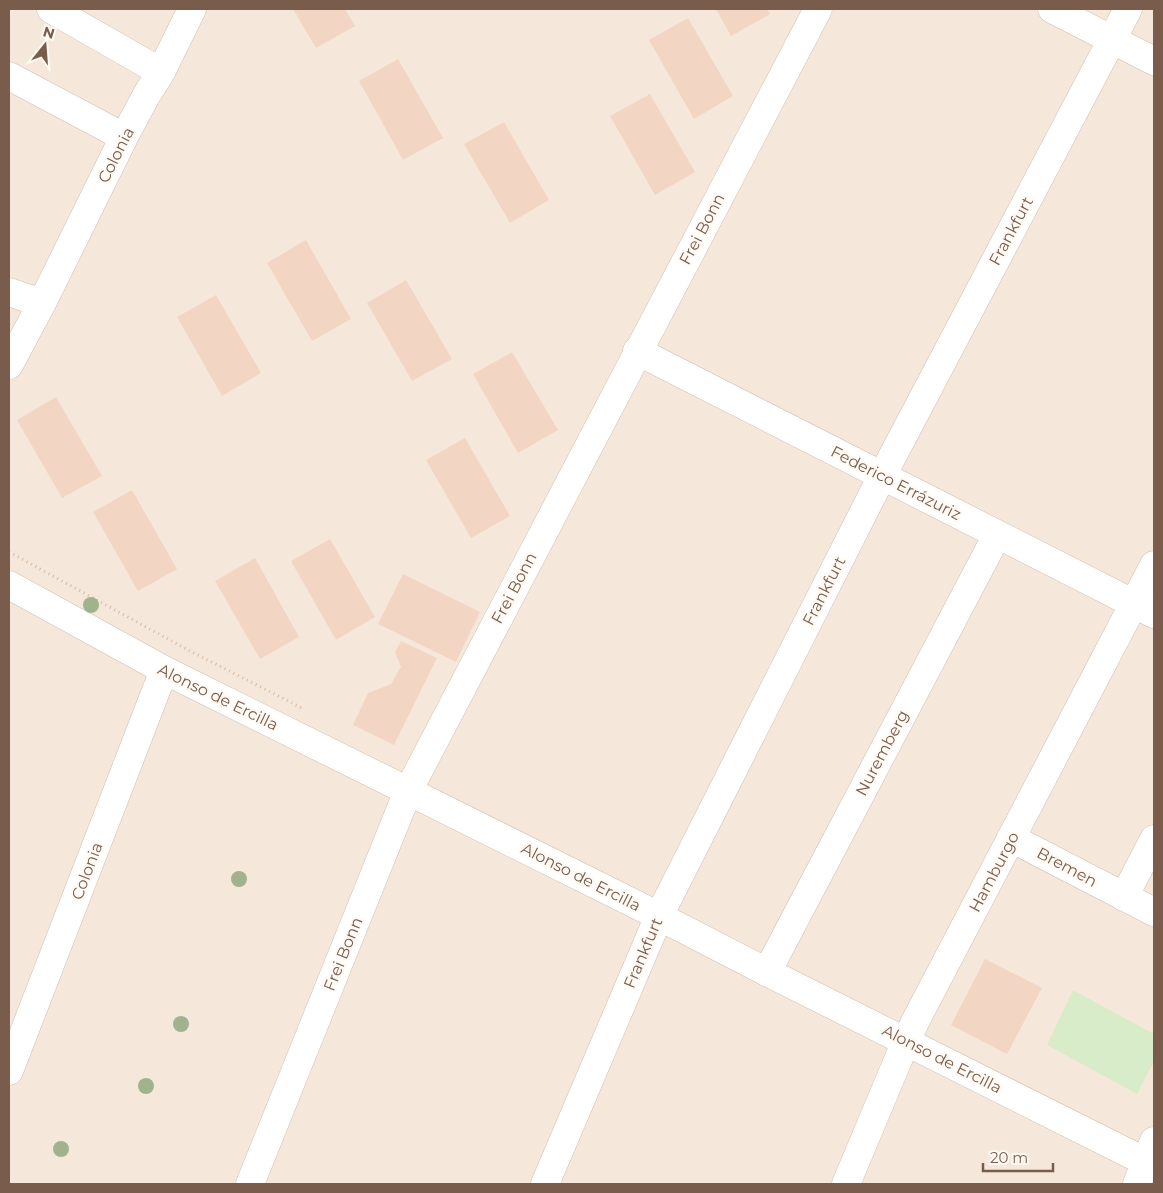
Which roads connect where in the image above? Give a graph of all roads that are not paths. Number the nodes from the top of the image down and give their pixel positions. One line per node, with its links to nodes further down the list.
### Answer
1 (51, 9): 8 (street)
2 (192, 9): 8 (street, Colonia)
3 (818, 9): 13 (street, Frei Bonn)
4 (1052, 9): 6 (street)
5 (1128, 9): 6 (street, Frankfurt)
6 (1112, 40): 7 (street); 15 (street, Frankfurt)
7 (1154, 61)
8 (161, 72): 10 (street, Colonia)
9 (9, 76): 10 (street)
10 (124, 137): 12 (street, Colonia)
11 (9, 292): 12 (street)
12 (42, 303): 14 (street, Colonia)
13 (638, 352): 15 (street, Federico Errázuriz); 21 (street, Frei Bonn)
14 (9, 365)
15 (882, 476): 16 (street, Federico Errázuriz); 26 (street, Frankfurt)
16 (997, 534): 19 (street, Federico Errázuriz); 27 (street, Nuremberg)
17 (1154, 565): 19 (street, Hamburgo)
18 (9, 585): 20 (street, Alonso de Ercilla)
19 (1144, 609): 22 (street, Hamburgo)
20 (164, 670): 21 (street, Alonso de Ercilla); 29 (street, Colonia)
21 (408, 790): 26 (street, Alonso de Ercilla); 31 (street, Frei Bonn)
22 (1011, 838): 24 (street, Bremen); 28 (street, Hamburgo)
23 (1154, 838): 24 (street)
24 (1124, 897): 25 (street, Bremen)
25 (1154, 912)
26 (659, 916): 27 (street, Alonso de Ercilla); 32 (street, Frankfurt)
27 (767, 972): 28 (street, Alonso de Ercilla)
28 (906, 1041): 30 (street, Alonso de Ercilla); 33 (street, Hamburgo)
29 (9, 1071)
30 (1148, 1163)
31 (250, 1184)
32 (545, 1184)
33 (846, 1184)

